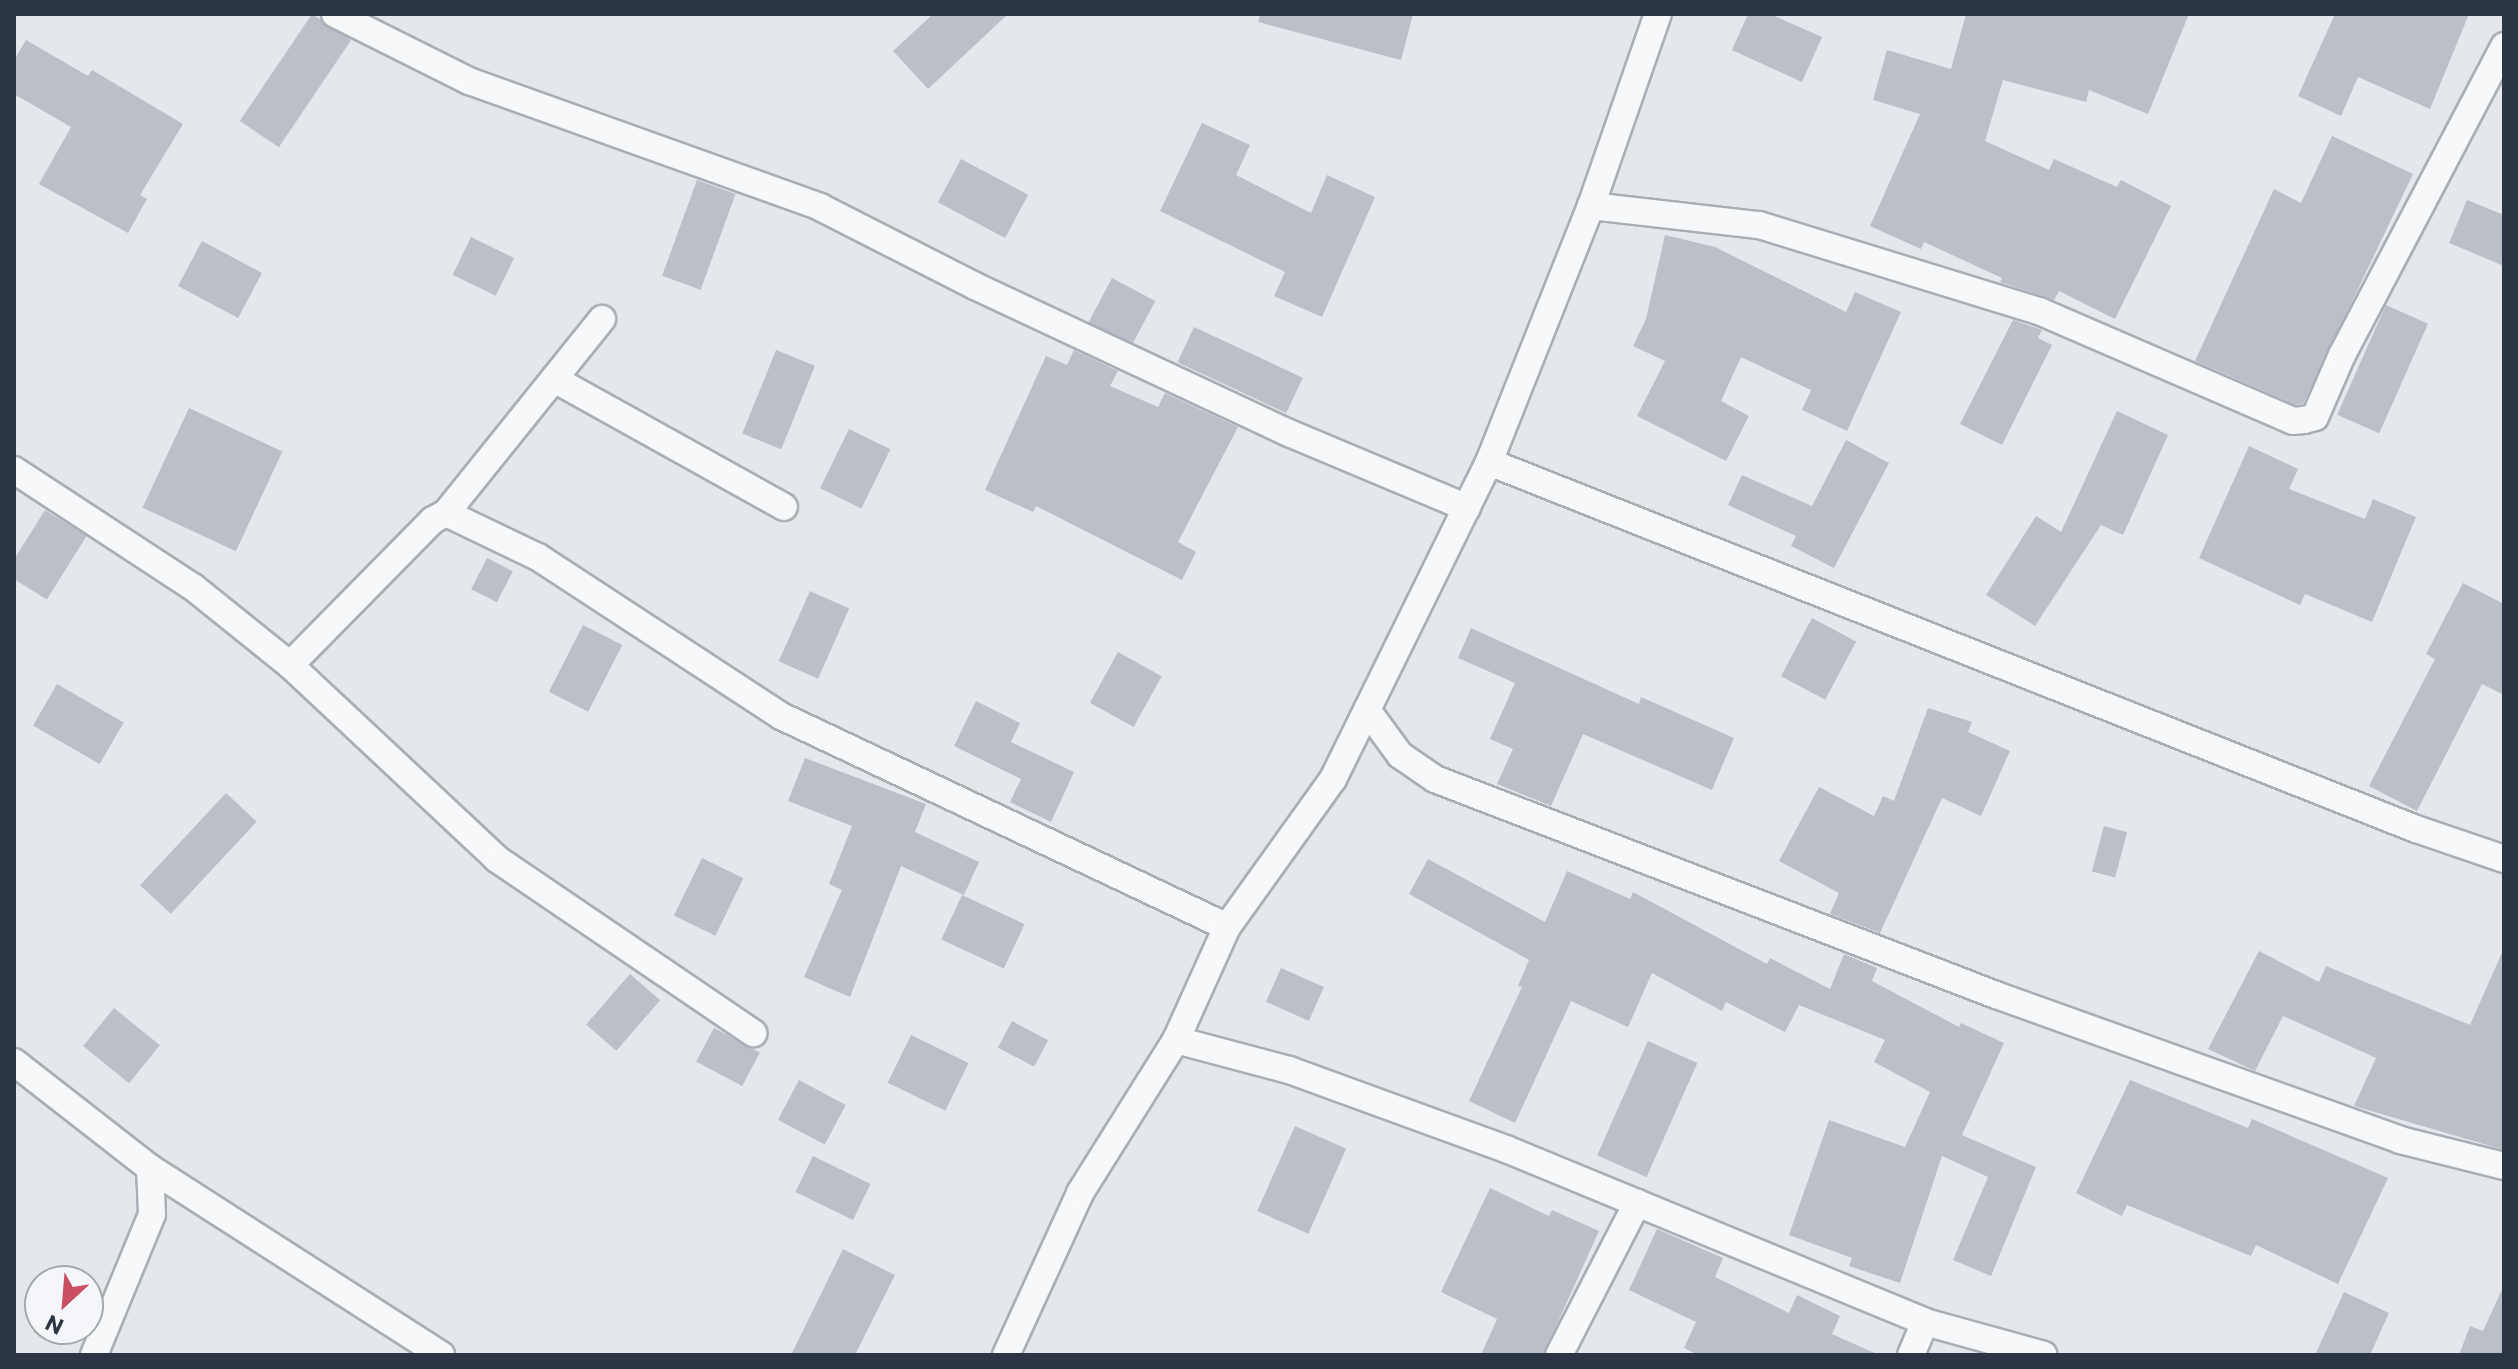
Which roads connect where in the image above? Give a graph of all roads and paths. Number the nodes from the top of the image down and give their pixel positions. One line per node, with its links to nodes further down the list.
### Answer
1 (335, 14): 10 (street)
2 (1658, 14): 4 (street)
3 (2504, 46): 4 (street)
4 (1591, 206): 7 (street)
5 (602, 319): 6 (street)
6 (554, 379): 9 (street); 11 (street)
7 (1489, 462): 10 (street); 14 (street)
8 (14, 470): 12 (street)
9 (784, 507)
10 (1467, 508): 13 (street)
11 (446, 513): 12 (street); 15 (street)
12 (290, 665): 16 (street)
13 (1367, 710): 15 (street); 19 (street)
14 (2504, 859)
15 (1227, 927): 17 (street)
16 (753, 1033)
17 (1176, 1040): 21 (street); 25 (street)
18 (14, 1062): 20 (street)
19 (2504, 1166)
20 (150, 1168): 23 (street); 24 (street)
21 (1637, 1203): 22 (street); 26 (street)
22 (1925, 1322): 27 (street); 28 (street)
23 (94, 1355)
24 (441, 1355)
25 (1006, 1355)
26 (1559, 1355)
27 (1911, 1355)
28 (2044, 1355)

